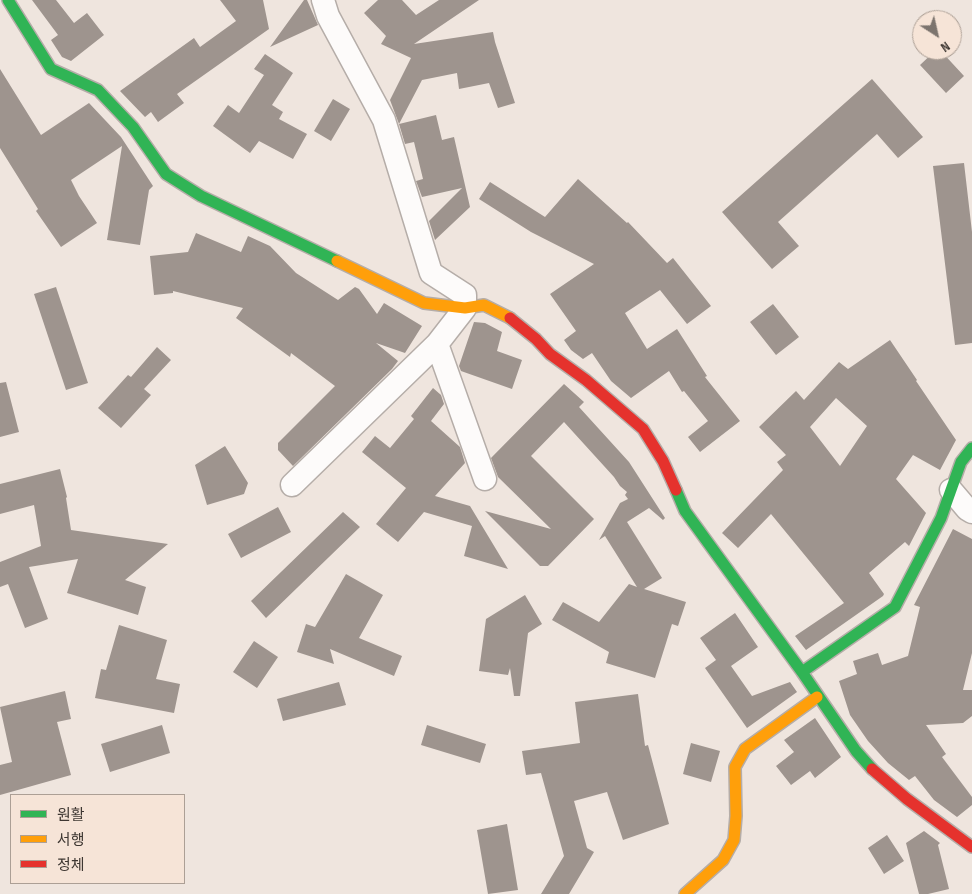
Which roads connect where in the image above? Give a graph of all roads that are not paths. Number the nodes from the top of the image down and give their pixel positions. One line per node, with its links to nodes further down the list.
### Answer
1 (8, 0): 3 (street)
2 (323, 0): 3 (street)
3 (465, 308): 4 (street); 10 (street)
4 (437, 344): 6 (street); 7 (street)
5 (972, 448): 8 (street)
6 (485, 478)
7 (292, 485)
8 (951, 490): 9 (street); 10 (street)
9 (972, 512)
10 (802, 672): 11 (street)
11 (817, 697): 12 (street); 13 (street)
12 (972, 846)
13 (685, 894)

